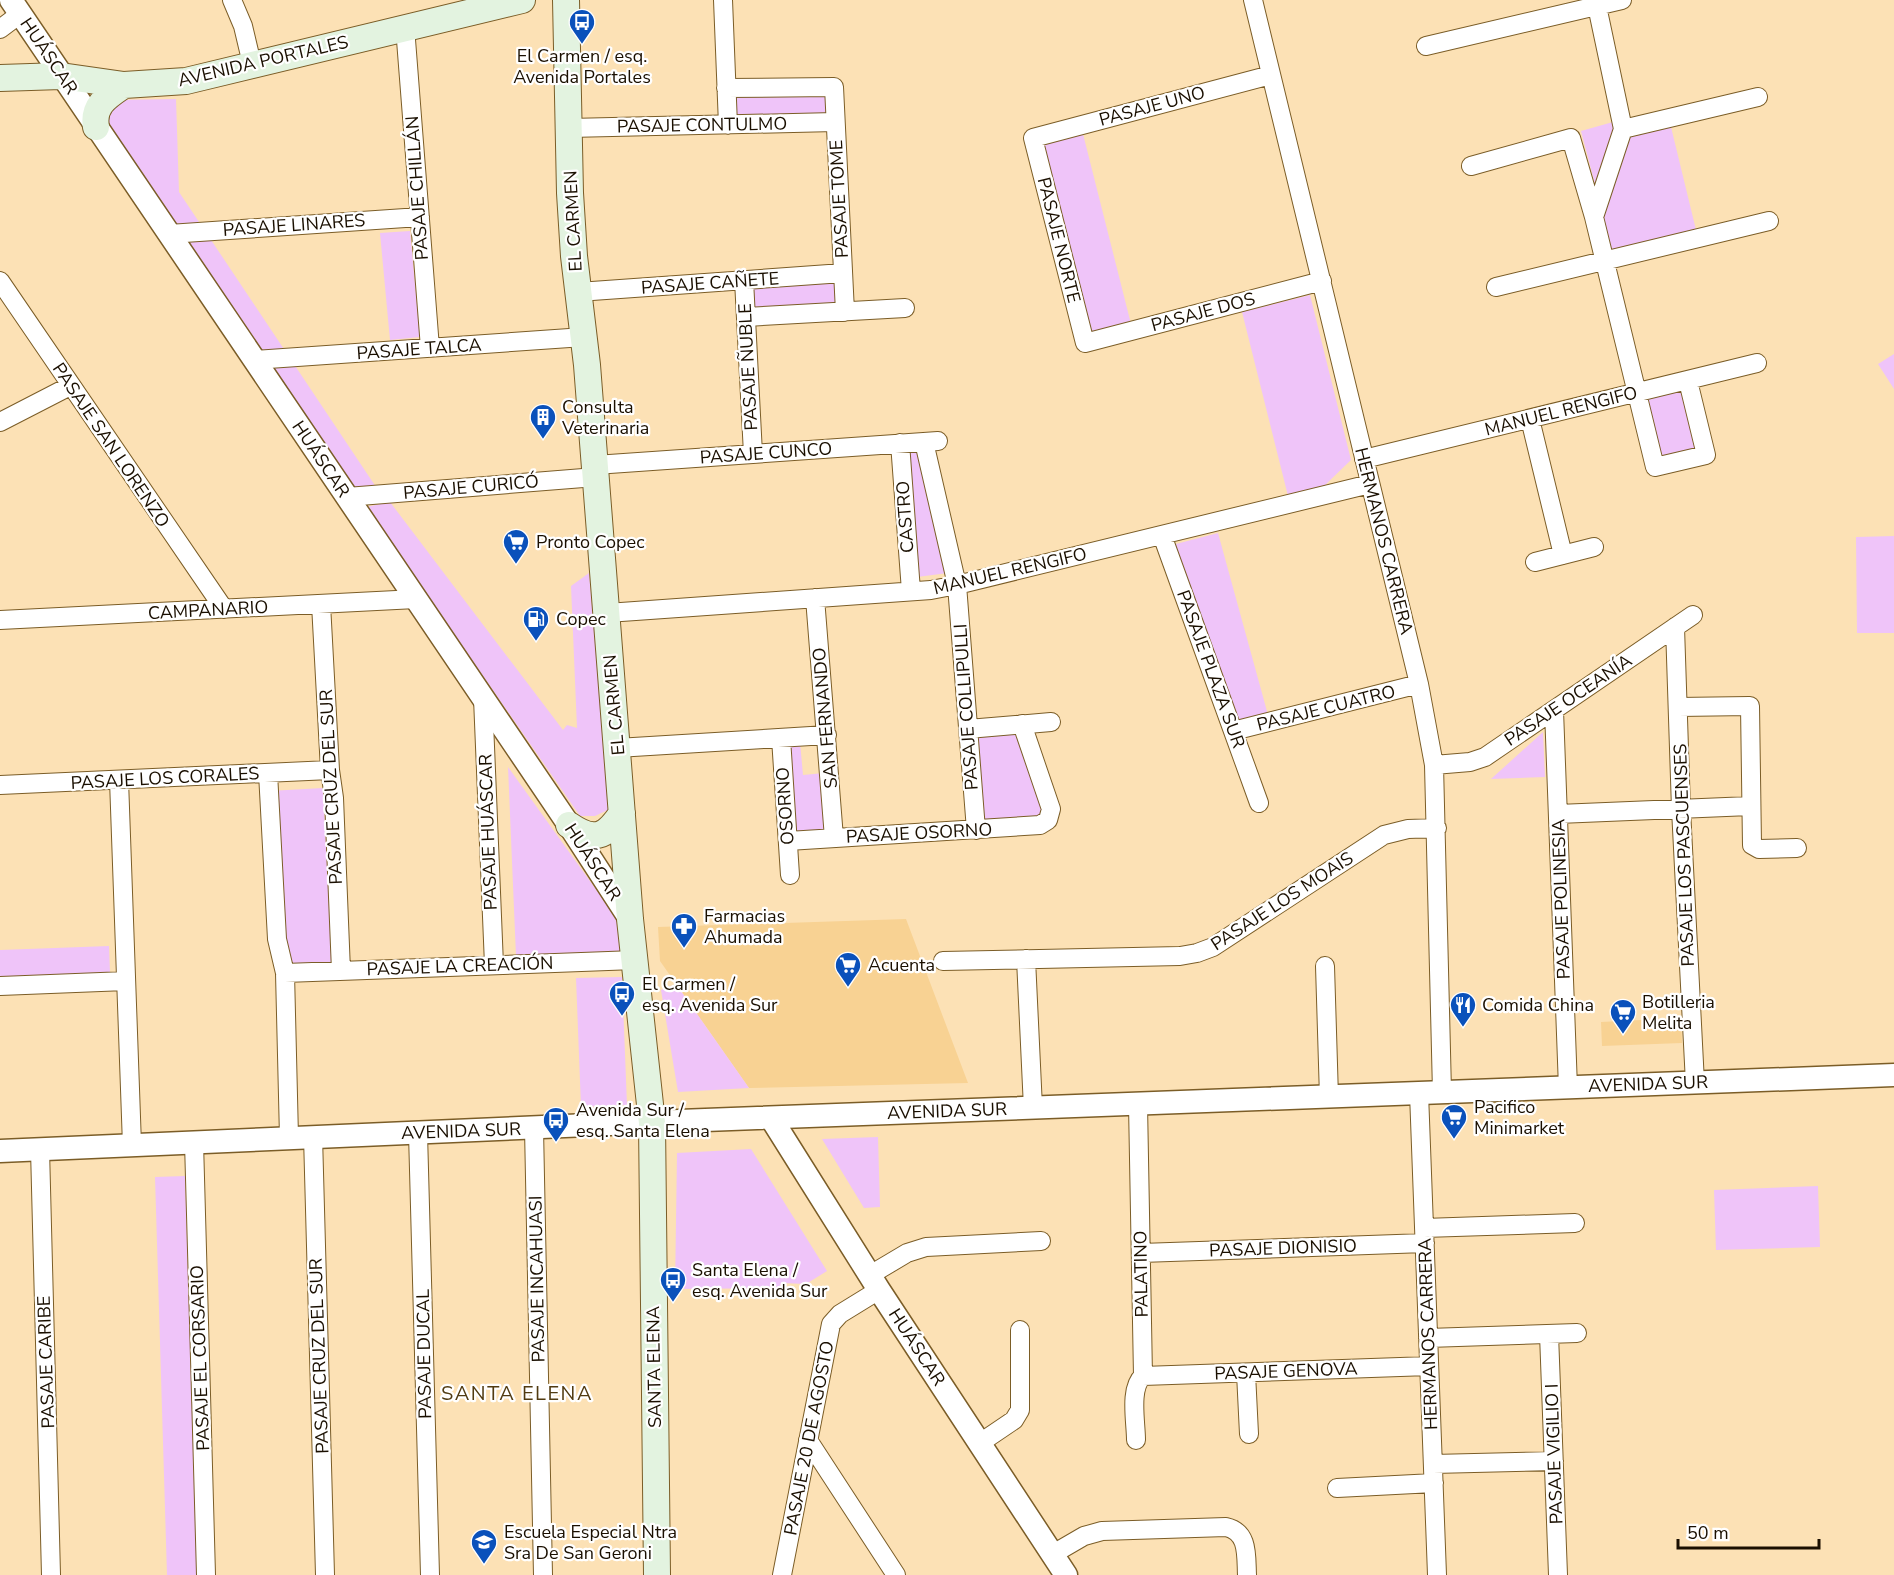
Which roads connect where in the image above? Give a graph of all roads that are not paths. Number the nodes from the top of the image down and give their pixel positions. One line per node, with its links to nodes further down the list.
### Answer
1 (232, 0): 12 (street)
2 (522, 0): 9 (main road, AVENIDA PORTALES)
3 (566, 0): 22 (main road, EL CARMEN)
4 (723, 0): 17 (street)
5 (1253, 0): 13 (street, HERMANOS CARRERA)
6 (1622, 0): 7 (street)
7 (1596, 3): 11 (street); 23 (street)
8 (15, 7): 10 (street); 14 (street, HUÁSCAR)
9 (405, 27): 12 (main road, AVENIDA PORTALES); 26 (street, PASAJE CHILLÁN)
10 (0, 28)
11 (1426, 46)
12 (252, 64): 16 (main road, AVENIDA PORTALES)
13 (1271, 75): 24 (street, PASAJE UNO); 33 (street, HERMANOS CARRERA)
14 (61, 76): 15 (main road, AVENIDA PORTALES); 16 (main road, AVENIDA PORTALES); 21 (street, HUÁSCAR)
15 (0, 78)
16 (124, 85): 21 (main road)
17 (726, 88): 19 (street, PASAJE TOME); 20 (street)
18 (1758, 97): 23 (street)
19 (835, 122): 20 (street, PASAJE CONTULMO); 31 (street, PASAJE TOME)
20 (728, 125): 22 (street, PASAJE CONTULMO)
21 (96, 127): 29 (street, HUÁSCAR)
22 (569, 128): 36 (main road, EL CARMEN)
23 (1623, 129): 27 (street)
24 (1033, 138): 41 (street, PASAJE NORTE)
25 (1472, 166): 27 (street)
26 (420, 217): 29 (street, PASAJE LINARES); 42 (street, PASAJE CHILLÁN)
27 (1594, 217): 30 (street)
28 (1769, 221): 30 (street)
29 (169, 234): 43 (street, HUÁSCAR)
30 (1605, 261): 35 (street); 47 (street)
31 (843, 273): 32 (street, PASAJE CAÑETE); 38 (street, PASAJE TOME)
32 (744, 280): 36 (street, PASAJE CAÑETE); 39 (street, PASAJE ÑUBLE)
33 (1322, 280): 41 (street, PASAJE DOS); 53 (street, HERMANOS CARRERA)
34 (0, 281): 46 (street, PASAJE SAN LORENZO)
35 (1496, 287)
36 (578, 292): 40 (main road, EL CARMEN)
37 (905, 308): 38 (street)
38 (845, 312): 39 (street)
39 (746, 316): 52 (street, PASAJE ÑUBLE)
40 (584, 336): 42 (street, PASAJE TALCA); 54 (main road, EL CARMEN)
41 (1085, 343)
42 (430, 348): 43 (street, PASAJE TALCA)
43 (254, 360): 56 (street, HUÁSCAR)
44 (1756, 363): 45 (street, MANUEL RENGIFO)
45 (1688, 381): 47 (street, MANUEL RENGIFO); 47 (street)
46 (70, 386): 49 (street); 66 (street, PASAJE SAN LORENZO)
47 (1636, 393): 48 (street, MANUEL RENGIFO)
48 (1530, 419): 53 (street, MANUEL RENGIFO); 59 (street)
49 (0, 422)
50 (931, 441): 51 (street, PASAJE CUNCO); 61 (street, PASAJE COLLIPULLI)
51 (900, 443): 52 (street, PASAJE CUNCO); 62 (street, CASTRO)
52 (753, 454): 54 (street, PASAJE CUNCO)
53 (1364, 459): 55 (street, HERMANOS CARRERA)
54 (595, 471): 56 (street, PASAJE CURICÓ); 67 (main road, EL CARMEN)
55 (1370, 484): 57 (street, MANUEL RENGIFO); 71 (street, HERMANOS CARRERA)
56 (347, 497): 64 (street, HUÁSCAR)
57 (1162, 535): 61 (street, MANUEL RENGIFO); 78 (street, PASAJE PLAZA SUR)
58 (1594, 547): 59 (street)
59 (1563, 555): 60 (street)
60 (1535, 562)
61 (957, 585): 62 (street, MANUEL RENGIFO); 77 (street, PASAJE COLLIPULLI)
62 (911, 591): 63 (street, MANUEL RENGIFO)
63 (815, 598): 67 (street, MANUEL RENGIFO); 79 (street, SAN FERNANDO)
64 (416, 599): 65 (street, CAMPANARIO); 72 (street, HUÁSCAR)
65 (321, 604): 66 (street, CAMPANARIO); 83 (street, PASAJE CRUZ DEL SUR)
66 (224, 609): 69 (street, CAMPANARIO)
67 (607, 613): 81 (main road, EL CARMEN)
68 (1693, 615): 70 (street, PASAJE OCEANÍA)
69 (0, 620)
70 (1675, 627): 73 (street, PASAJE LOS PASCUENSES); 74 (street, PASAJE OCEANÍA)
71 (1419, 684): 78 (street, PASAJE CUATRO); 82 (street, HERMANOS CARRERA)
72 (483, 698): 92 (street, HUÁSCAR); 103 (street, PASAJE HUÁSCAR)
73 (1678, 707): 88 (street); 89 (street, PASAJE LOS PASCUENSES)
74 (1554, 710): 82 (street, PASAJE OCEANÍA); 91 (street, PASAJE POLINESIA)
75 (1051, 722): 76 (street)
76 (1022, 724): 77 (street); 94 (street, PASAJE OSORNO)
77 (968, 729): 94 (street, PASAJE COLLIPULLI)
78 (1233, 731): 87 (street, PASAJE PLAZA SUR)
79 (828, 735): 80 (street); 95 (street, SAN FERNANDO)
80 (781, 738): 81 (street); 96 (street, OSORNO)
81 (617, 748): 90 (main road, EL CARMEN)
82 (1434, 765): 93 (street, HERMANOS CARRERA)
83 (330, 770): 84 (street, PASAJE LOS CORALES); 105 (street, PASAJE CRUZ DEL SUR)
84 (268, 773): 85 (street, PASAJE LOS CORALES); 106 (street)
85 (119, 780): 86 (street, PASAJE LOS CORALES); 107 (street)
86 (0, 785)
87 (1259, 803)
88 (1750, 806): 89 (street); 97 (street)
89 (1681, 809): 91 (street); 110 (street, PASAJE LOS PASCUENSES)
90 (622, 813): 92 (main road); 99 (main road, EL CARMEN)
91 (1558, 814): 111 (street, PASAJE POLINESIA)
92 (569, 825): 99 (street, HUÁSCAR)
93 (1437, 828): 100 (street, PASAJE LOS MOAIS); 112 (street, HERMANOS CARRERA)
94 (976, 830): 95 (street, PASAJE OSORNO)
95 (834, 838): 96 (street, PASAJE OSORNO)
96 (788, 841): 98 (street, OSORNO)
97 (1797, 848)
98 (790, 875)
99 (630, 919): 101 (main road, EL CARMEN)
100 (1026, 959): 102 (street, PASAJE LOS MOAIS); 116 (street)
101 (635, 960): 103 (street, PASAJE LA CREACIÓN); 118 (main road, EL CARMEN)
102 (943, 961)
103 (494, 965): 105 (street, PASAJE LA CREACIÓN)
104 (1325, 966): 114 (street)
105 (341, 971): 106 (street, PASAJE LA CREACIÓN)
106 (285, 972): 122 (street)
107 (126, 981): 108 (street); 124 (street)
108 (0, 986)
109 (1894, 1075): 110 (street, AVENIDA SUR)
110 (1695, 1083): 111 (street, AVENIDA SUR)
111 (1568, 1088): 112 (street, AVENIDA SUR)
112 (1442, 1092): 113 (street, AVENIDA SUR)
113 (1419, 1093): 114 (street, AVENIDA SUR); 128 (street, HERMANOS CARRERA)
114 (1329, 1097): 115 (street, AVENIDA SUR)
115 (1138, 1104): 116 (street, AVENIDA SUR); 130 (street, PALATINO)
116 (1033, 1108): 117 (street, AVENIDA SUR)
117 (771, 1118): 118 (street, AVENIDA SUR); 131 (street, HUÁSCAR)
118 (652, 1123): 119 (street, AVENIDA SUR); 152 (main road, SANTA ELENA)
119 (534, 1128): 120 (street, AVENIDA SUR); 151 (street, PASAJE INCAHUASI)
120 (418, 1132): 121 (street, AVENIDA SUR); 150 (street, PASAJE DUCAL)
121 (313, 1136): 122 (street, AVENIDA SUR); 149 (street, PASAJE CRUZ DEL SUR)
122 (289, 1137): 123 (street, AVENIDA SUR)
123 (194, 1142): 124 (street, AVENIDA SUR); 148 (street, PASAJE EL CORSARIO)
124 (132, 1145): 125 (street, AVENIDA SUR)
125 (40, 1149): 126 (street, AVENIDA SUR); 147 (street, PASAJE CARIBE)
126 (0, 1151)
127 (1575, 1223): 128 (street, PASAJE DIONISIO)
128 (1424, 1236): 130 (street, PASAJE DIONISIO); 135 (street, HERMANOS CARRERA)
129 (1041, 1241): 131 (street, PASAJE 20 DE AGOSTO)
130 (1141, 1253): 138 (street, PALATINO)
131 (875, 1282): 140 (street, PASAJE 20 DE AGOSTO); 142 (street, HUÁSCAR)
132 (1020, 1330): 142 (street)
133 (1577, 1333): 134 (street)
134 (1549, 1334): 135 (street); 143 (street, PASAJE VIGILIO I)
135 (1428, 1338): 136 (street, HERMANOS CARRERA)
136 (1429, 1366): 137 (street, PASAJE GENOVA); 144 (street, HERMANOS CARRERA)
137 (1246, 1373): 138 (street, PASAJE GENOVA); 139 (street)
138 (1143, 1376): 141 (street, PALATINO)
139 (1249, 1434)
140 (808, 1440): 153 (street, PASAJE 20 DE AGOSTO); 154 (street)
141 (1136, 1440)
142 (980, 1443): 146 (street, HUÁSCAR)
143 (1554, 1461): 144 (street); 158 (street, PASAJE VIGILIO I)
144 (1433, 1474): 145 (street); 157 (street, HERMANOS CARRERA)
145 (1337, 1488)
146 (1053, 1554): 155 (street, HUÁSCAR); 156 (street)
147 (51, 1575)
148 (206, 1575)
149 (325, 1575)
150 (430, 1575)
151 (543, 1575)
152 (657, 1575)
153 (782, 1575)
154 (896, 1575)
155 (1066, 1575)
156 (1247, 1575)
157 (1437, 1575)
158 (1558, 1575)

